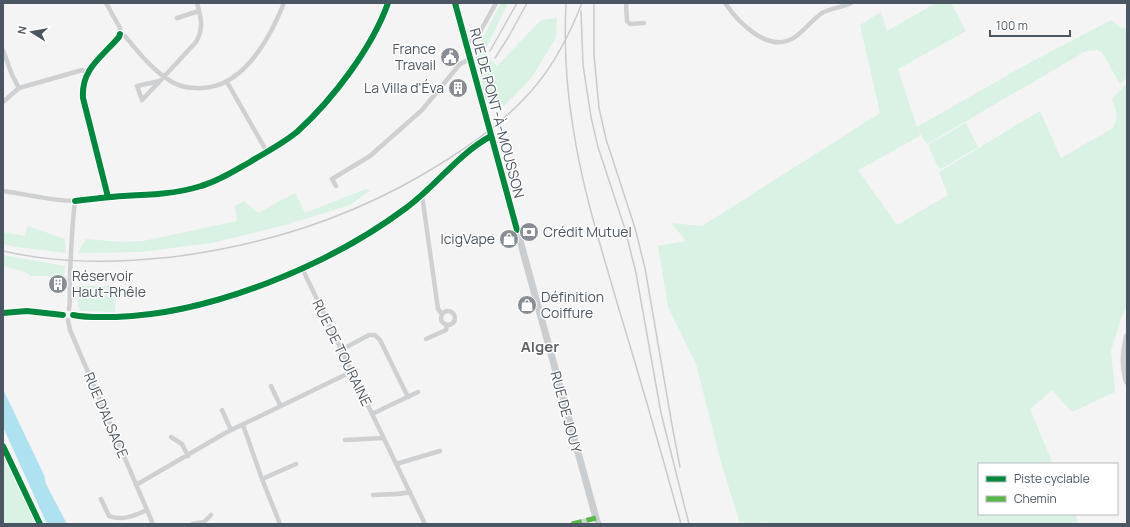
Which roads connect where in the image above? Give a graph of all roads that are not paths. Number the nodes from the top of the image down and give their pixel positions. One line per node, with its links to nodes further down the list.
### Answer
1 (106, 3): 13 (street)
2 (197, 3): 10 (street)
3 (282, 3): 20 (street)
4 (388, 3): 24 (street)
5 (455, 3): 14 (main road, RUE DE PONT-À-MOUSSON)
6 (496, 3): 14 (street)
7 (626, 3): 12 (street)
8 (724, 3): 9 (street)
9 (851, 3)
10 (199, 11): 11 (street); 18 (street)
11 (176, 18)
12 (644, 23)
13 (120, 34): 17 (street); 18 (street)
14 (466, 43): 16 (main road, RUE DE PONT-À-MOUSSON)
15 (3, 50): 21 (street)
16 (470, 59): 23 (main road, RUE DE PONT-À-MOUSSON); 25 (street)
17 (87, 73): 21 (street); 28 (street)
18 (164, 77): 19 (street); 20 (street)
19 (160, 81): 19 (street)
20 (227, 82): 24 (street)
21 (19, 88): 22 (street)
22 (3, 102)
23 (491, 136): 27 (street); 30 (main road, RUE DE PONT-À-MOUSSON)
24 (267, 152): 28 (street)
25 (336, 186)
26 (3, 190): 29 (street)
27 (422, 195): 31 (street); 34 (street)
28 (108, 198): 29 (street)
29 (75, 201): 32 (street)
30 (517, 230): 66 (main road, RUE DE JOUY)
31 (302, 268): 36 (street); 41 (street, RUE DE TOURAINE)
32 (69, 309): 35 (street); 36 (street)
33 (3, 313): 35 (street)
34 (442, 314): 38 (street); 38 (street)
35 (63, 315): 37 (street)
36 (73, 315): 37 (street)
37 (68, 320): 60 (street, RUE D'ALSACE)
38 (447, 325): 40 (street)
39 (1127, 336): 43 (main road)
40 (426, 339)
41 (341, 350): 42 (street, RUE DE TOURAINE); 46 (street)
42 (351, 372): 47 (street); 49 (street, RUE DE TOURAINE)
43 (1127, 382)
44 (271, 386): 47 (street)
45 (418, 392): 46 (street)
46 (408, 397): 49 (street)
47 (280, 405): 50 (street)
48 (222, 410): 51 (street)
49 (372, 414): 53 (street, RUE DE TOURAINE)
50 (243, 424): 51 (street); 59 (street)
51 (231, 430): 56 (street)
52 (172, 437): 56 (street)
53 (383, 438): 54 (street); 58 (street, RUE DE TOURAINE)
54 (345, 440)
55 (440, 451): 58 (street)
56 (188, 456): 60 (street)
57 (296, 464): 59 (street)
58 (396, 464): 61 (street, RUE DE TOURAINE)
59 (262, 479): 69 (street)
60 (136, 485): 64 (street, RUE D'ALSACE)
61 (410, 492): 62 (street); 70 (street, RUE DE TOURAINE)
62 (373, 495)
63 (101, 499): 64 (street)
64 (147, 510): 67 (street, RUE D'ALSACE)
65 (211, 515): 68 (street)
66 (597, 522): 71 (street)
67 (153, 524)
68 (192, 524)
69 (280, 524)
70 (425, 524)
71 (572, 524)

